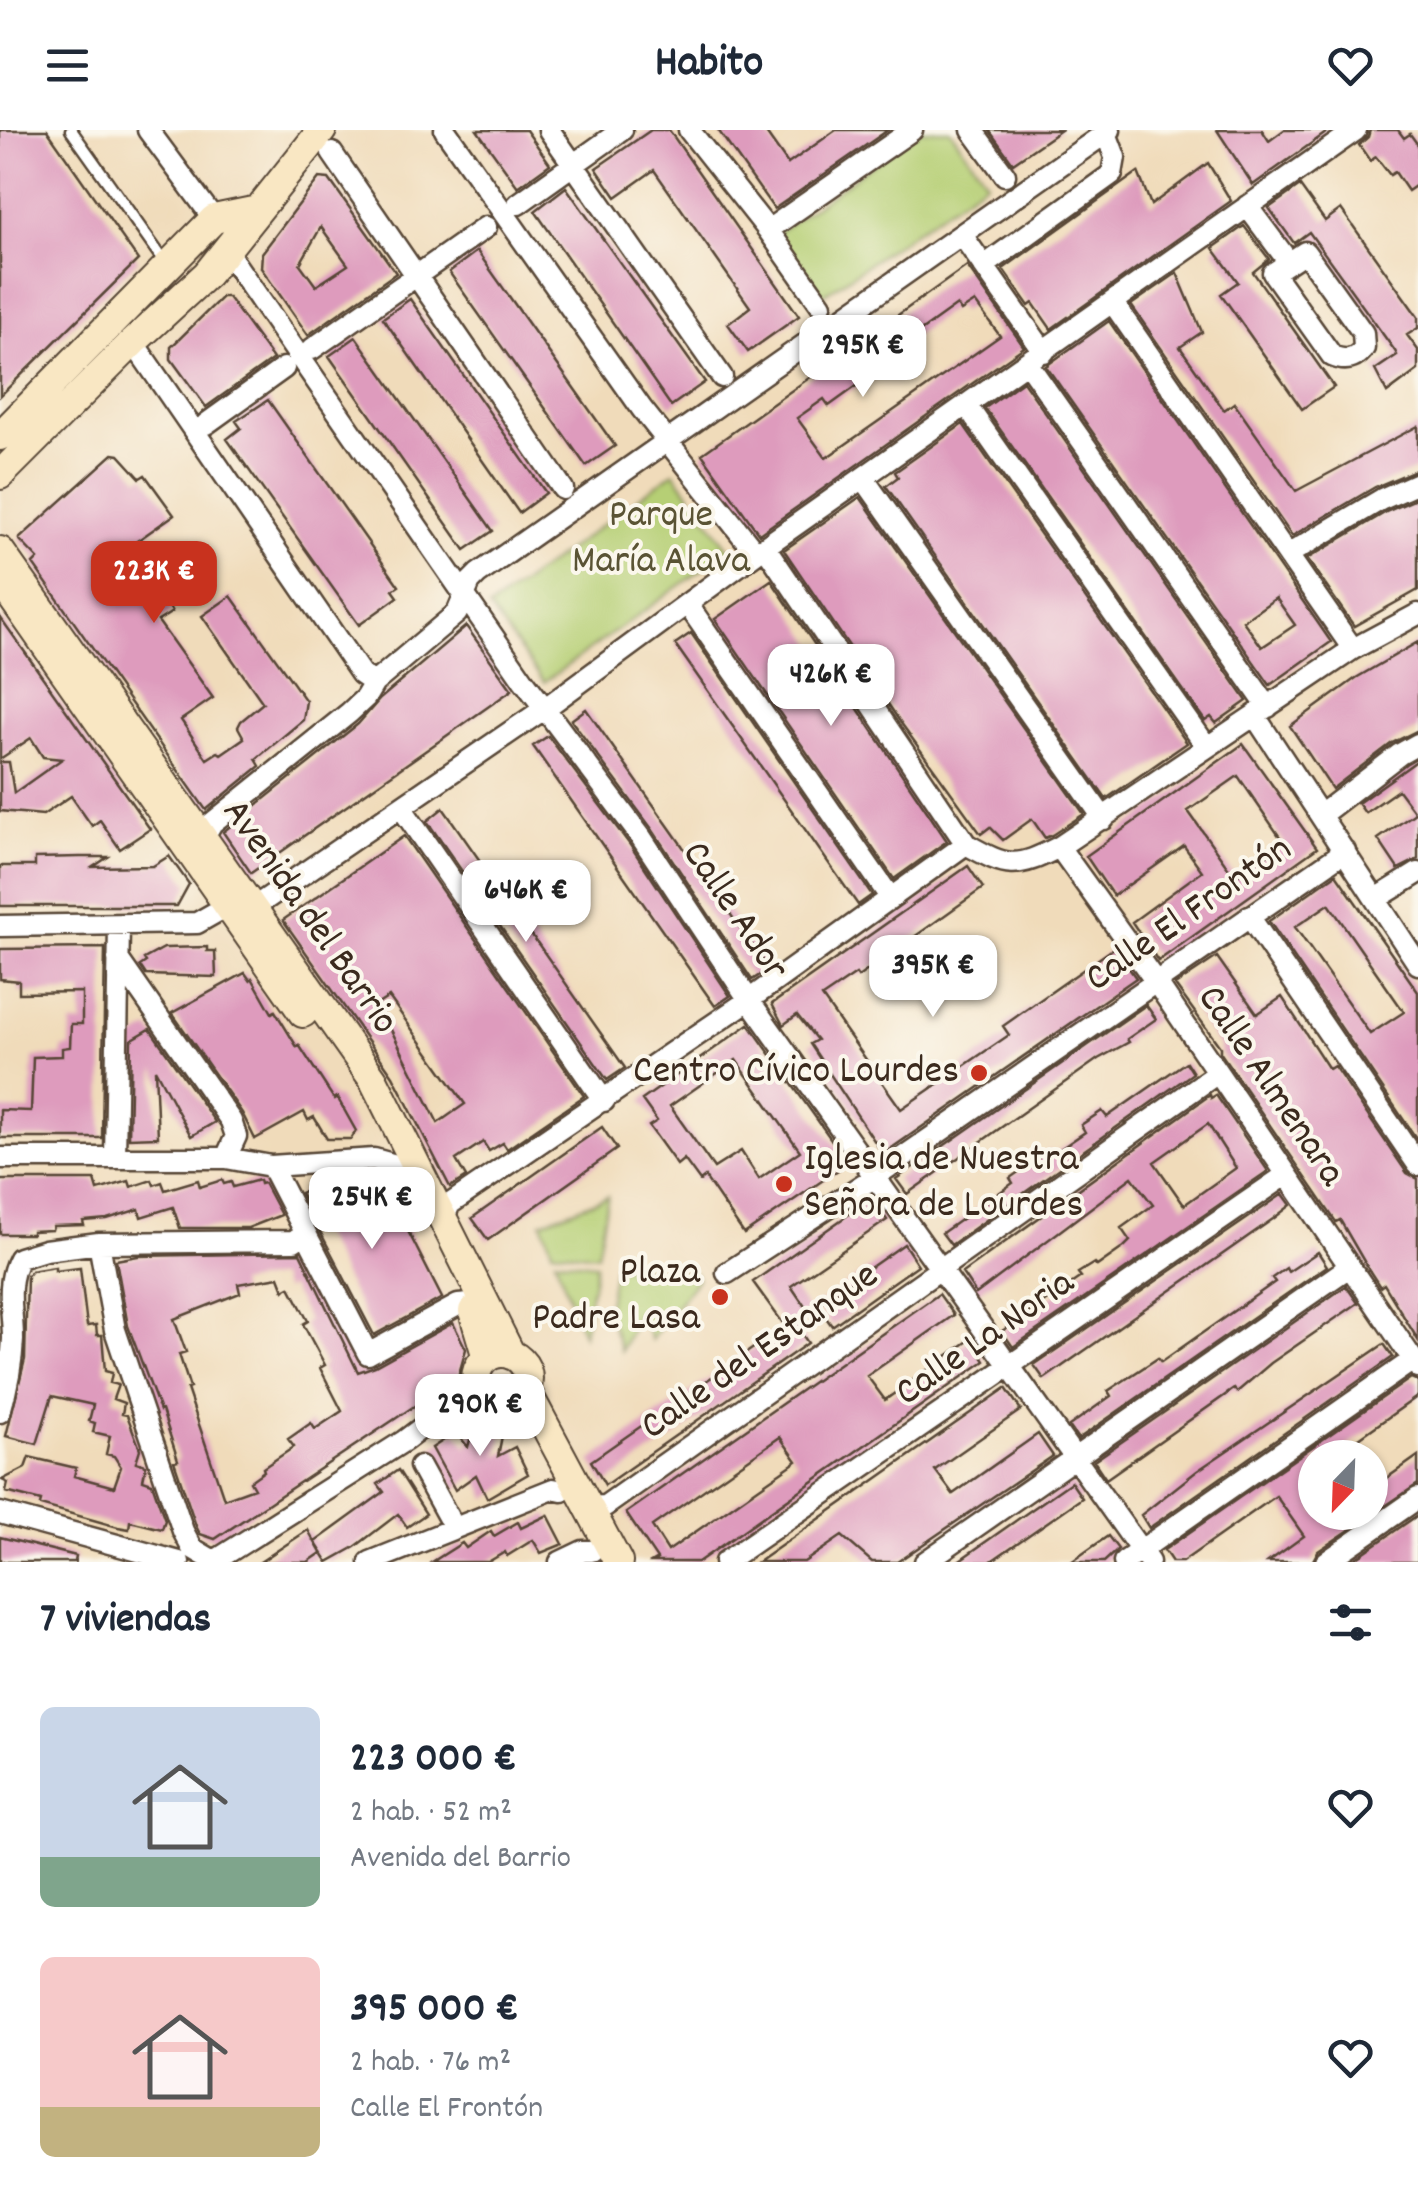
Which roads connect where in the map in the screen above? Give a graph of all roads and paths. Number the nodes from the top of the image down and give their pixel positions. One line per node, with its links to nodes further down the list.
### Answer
1 (71, 130): 23 (lane)
2 (148, 130): 17 (street)
3 (445, 130): 36 (street)
4 (549, 130): 12 (street)
5 (622, 130): 12 (street)
6 (689, 130): 19 (street)
7 (912, 130): 19 (street)
8 (972, 130): 13 (street)
9 (1356, 130): 15 (street)
10 (1108, 131): 20 (street); 24 (street)
11 (327, 141): 16 (street); 25 (street)
12 (574, 165): 14 (street); 32 (street)
13 (1005, 175)
14 (518, 204)
15 (1247, 206): 22 (street); 26 (street)
16 (258, 210): 17 (street); 21 (street)
17 (214, 219): 23 (street)
18 (486, 227): 25 (street)
19 (768, 230): 27 (street)
20 (962, 235): 24 (street); 36 (street)
21 (227, 252): 28 (street); 45 (street, Calle Ador)
22 (1288, 261): 22 (street)
23 (168, 266): 35 (street)
24 (984, 266): 30 (street)
25 (416, 276): 29 (street); 40 (street)
26 (1113, 302): 30 (street); 43 (street)
27 (821, 305)
28 (133, 342): 37 (street); 49 (street)
29 (312, 349)
30 (1036, 358): 33 (street); 51 (street)
31 (284, 368): 34 (street)
32 (722, 377)
33 (967, 406): 38 (street); 53 (street)
34 (206, 424)
35 (0, 436)
36 (668, 442): 41 (street); 45 (street)
37 (0, 475)
38 (864, 478): 41 (street); 56 (street)
39 (1418, 483): 43 (street)
40 (562, 489)
41 (762, 550): 46 (street); 58 (street)
42 (0, 551): 57 (street, Avenida del Barrio)
43 (1289, 554): 48 (street)
44 (0, 580): 64 (street, Avenida del Barrio)
45 (464, 596): 49 (street); 50 (street, Calle Ador)
46 (688, 605): 50 (street); 62 (street)
47 (1418, 614): 48 (street)
48 (1353, 649): 51 (street)
49 (374, 683): 57 (street)
50 (544, 709): 54 (street); 71 (street, Calle Ador)
51 (1261, 712): 53 (street); 55 (street)
52 (1418, 744): 55 (street)
53 (1207, 747): 56 (street)
54 (401, 806): 64 (street); 73 (street)
55 (1322, 814): 60 (street)
56 (1104, 818): 59 (street)
57 (203, 838): 64 (street, Avenida del Barrio)
58 (966, 844): 59 (street); 62 (street)
59 (1060, 847): 70 (street, Calle Almenara)
60 (1345, 852): 63 (street); 65 (street, Calle El Frontón)
61 (1418, 872): 63 (street)
62 (890, 897): 71 (street)
63 (1376, 899): 69 (street)
64 (246, 911): 67 (street); 79 (street, Avenida del Barrio); 82 (street, Avenida del Barrio)
65 (1249, 916): 70 (street, Calle El Frontón); 77 (street)
66 (0, 926): 67 (street)
67 (119, 926): 68 (street)
68 (118, 959): 75 (street); 76 (street)
69 (1418, 964)
70 (1156, 982): 72 (street, Calle Almenara); 81 (street, Calle El Frontón)
71 (749, 1000): 73 (street); 81 (street, Calle Ador)
72 (1216, 1074): 80 (street, Calle Almenara); 86 (street, Calle del Estanque)
73 (604, 1101): 82 (street)
74 (0, 1158): 75 (street)
75 (115, 1158): 76 (street)
76 (226, 1158): 78 (street)
77 (1418, 1165)
78 (271, 1166): 79 (street); 83 (street)
79 (399, 1166): 88 (street, Avenida del Barrio)
80 (1286, 1175): 85 (street, Calle Almenara); 91 (street, Calle La Noria)
81 (874, 1177): 86 (street, Calle Ador); 87 (street, Calle El Frontón)
82 (444, 1217): 89 (street, Avenida del Barrio)
83 (305, 1232): 84 (street); 88 (street)
84 (99, 1243): 94 (street); 104 (street)
85 (1349, 1267): 90 (street, Calle Almenara); 95 (street)
86 (940, 1269): 91 (street, Calle Ador); 99 (street, Calle del Estanque)
87 (727, 1273)
88 (470, 1304): 89 (street, Avenida del Barrio)
89 (499, 1356): 92 (street); 93 (street)
90 (1416, 1363): 103 (street)
91 (1010, 1367): 95 (street, Calle Ador); 108 (street, Calle La Noria)
92 (477, 1386): 93 (street); 104 (street)
93 (517, 1397): 97 (street); 99 (street)
94 (0, 1412)
95 (1075, 1457): 103 (street, Calle Ador); 109 (street)
96 (420, 1466): 101 (street)
97 (562, 1491): 102 (street); 106 (street)
98 (1418, 1498): 110 (street)
99 (589, 1507): 102 (street)
100 (0, 1513): 105 (street)
101 (448, 1517)
102 (603, 1558): 107 (street)
103 (1138, 1558)
104 (218, 1561)
105 (179, 1562)
106 (370, 1562)
107 (560, 1562)
108 (725, 1562)
109 (925, 1562)
110 (1326, 1562)

